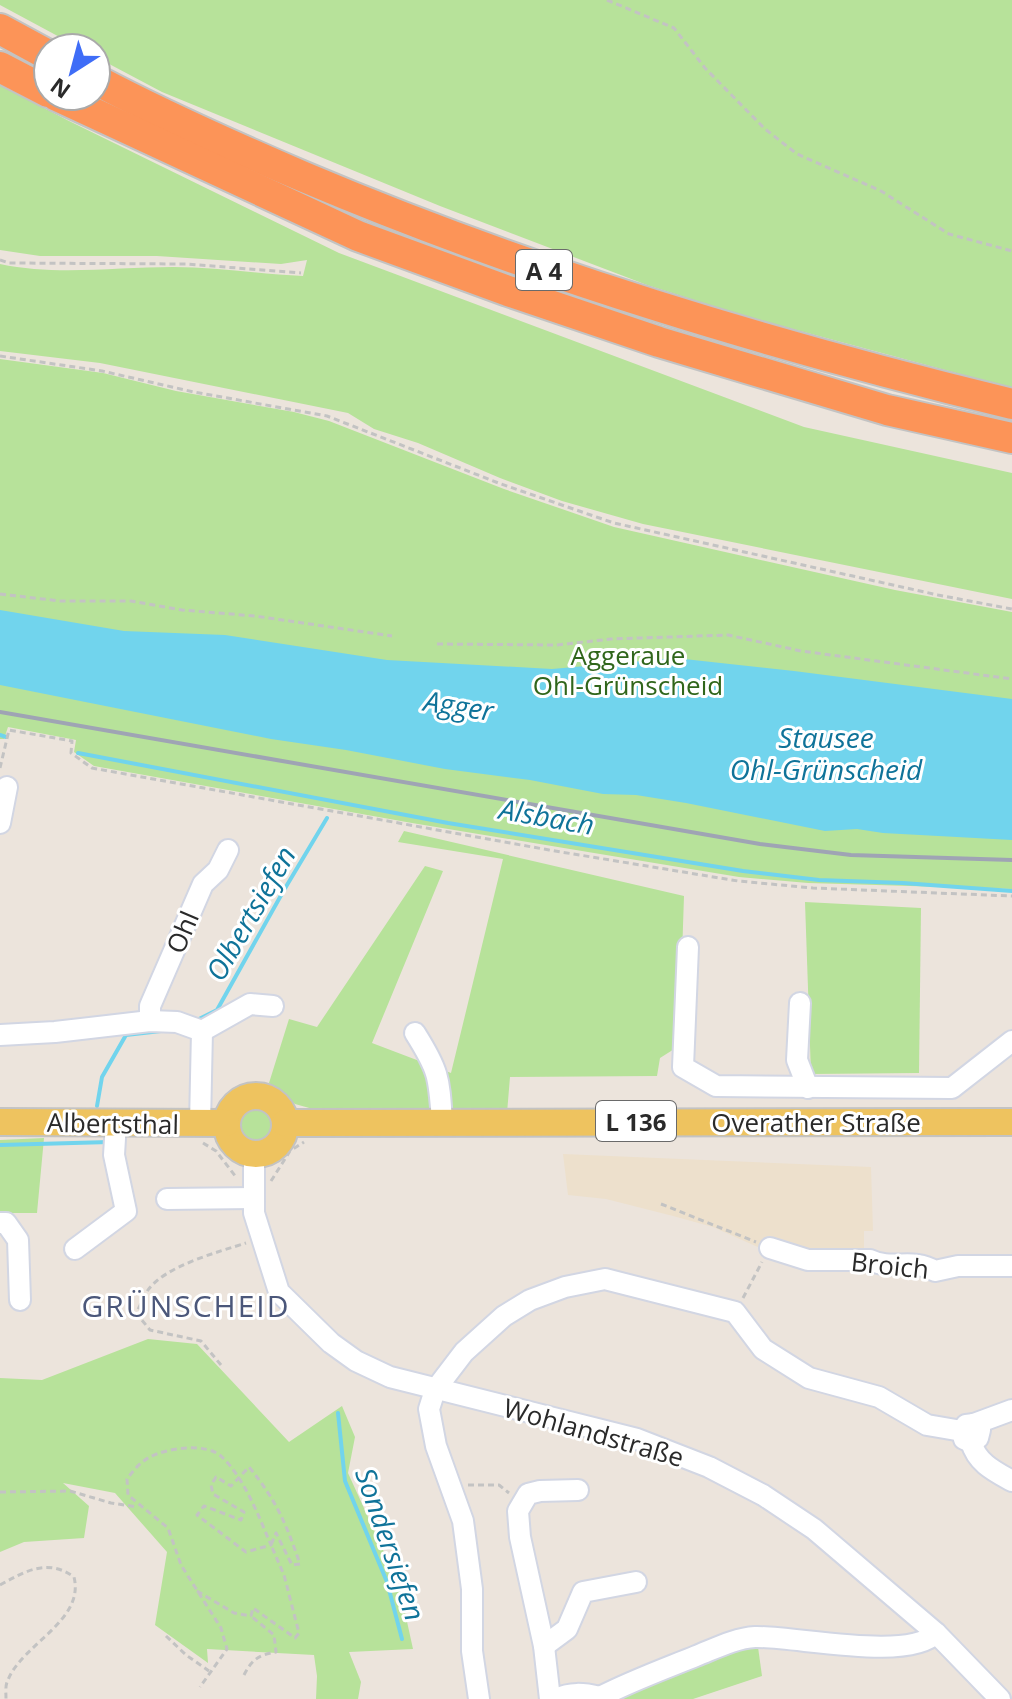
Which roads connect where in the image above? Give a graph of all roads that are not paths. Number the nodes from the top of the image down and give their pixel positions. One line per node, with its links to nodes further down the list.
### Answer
1 (0, 29): 2 (highway)
2 (32, 46)
3 (0, 67): 4 (highway)
4 (32, 84)
5 (112, 88): 7 (highway, A 4)
6 (91, 112): 8 (highway, A 4)
7 (1012, 404)
8 (1012, 438)
9 (3, 778): 10 (street)
10 (0, 823)
11 (228, 850): 15 (street, Ohl)
12 (688, 947): 20 (street, Overather Straße)
13 (800, 1003): 20 (street)
14 (273, 1006): 16 (street)
15 (150, 1021): 16 (street); 18 (street)
16 (202, 1031): 27 (street)
17 (415, 1033): 21 (street)
18 (0, 1035)
19 (1012, 1041): 20 (street, Overather Straße)
20 (808, 1088)
21 (442, 1121): 24 (main road, Overather Straße / L 136); 26 (main road, Overather Straße / L 136)
22 (0, 1122): 23 (main road, Albertsthal)
23 (116, 1122): 27 (main road, Albertsthal); 33 (street)
24 (1012, 1122)
25 (226, 1123): 26 (main road); 27 (main road, Albertsthal); 28 (main road)
26 (285, 1123): 28 (main road)
27 (200, 1124)
28 (254, 1155): 29 (street, Wohlandstraße)
29 (254, 1198): 30 (street); 36 (street, Wohlandstraße)
30 (167, 1199)
31 (0, 1223): 35 (street)
32 (770, 1248): 34 (street, Broich)
33 (75, 1249)
34 (1012, 1266)
35 (20, 1300)
36 (435, 1390): 38 (street); 42 (street, Wohlandstraße); 45 (street)
37 (1012, 1410): 38 (street)
38 (969, 1432): 39 (street)
39 (1012, 1481)
40 (578, 1490): 43 (street)
41 (636, 1582): 43 (street)
42 (936, 1633): 44 (street); 47 (street, Wohlandstraße)
43 (544, 1646): 46 (street)
44 (600, 1698): 46 (street)
45 (479, 1699)
46 (553, 1699)
47 (1000, 1699)

